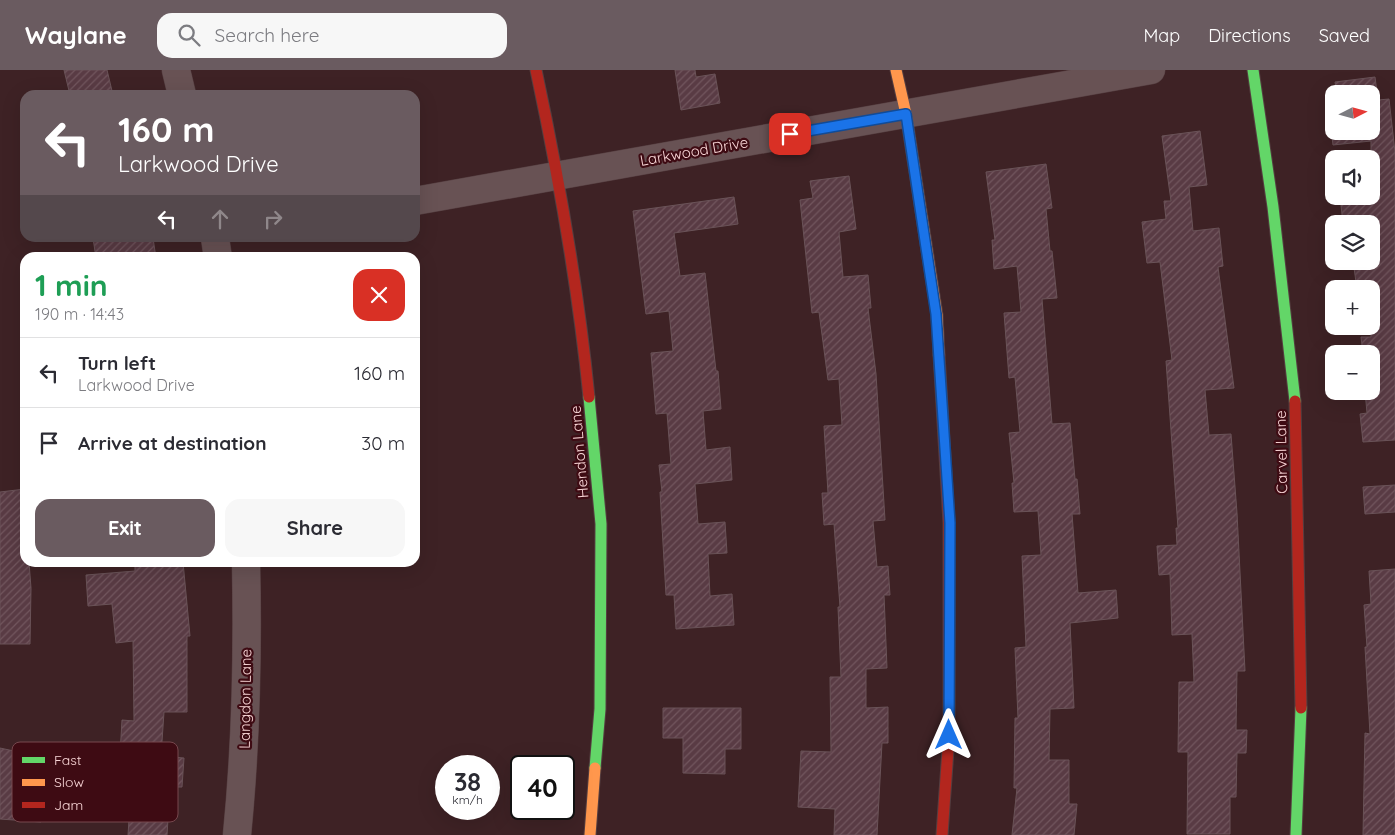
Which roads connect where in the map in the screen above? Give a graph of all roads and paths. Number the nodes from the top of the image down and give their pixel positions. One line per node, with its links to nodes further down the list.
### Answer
1 (176, 70): 6 (street)
2 (536, 70): 8 (street, Hendon Lane)
3 (896, 70): 7 (street)
4 (1151, 70): 7 (street, Larkwood Drive)
5 (1253, 70): 14 (street, Carvel Lane)
6 (181, 90)
7 (906, 114): 8 (street, Larkwood Drive); 13 (street)
8 (558, 176): 9 (street, Larkwood Drive); 12 (street, Hendon Lane)
9 (420, 200)
10 (246, 567): 11 (street, Langdon Lane)
11 (237, 835)
12 (590, 835)
13 (942, 835)
14 (1296, 835)

